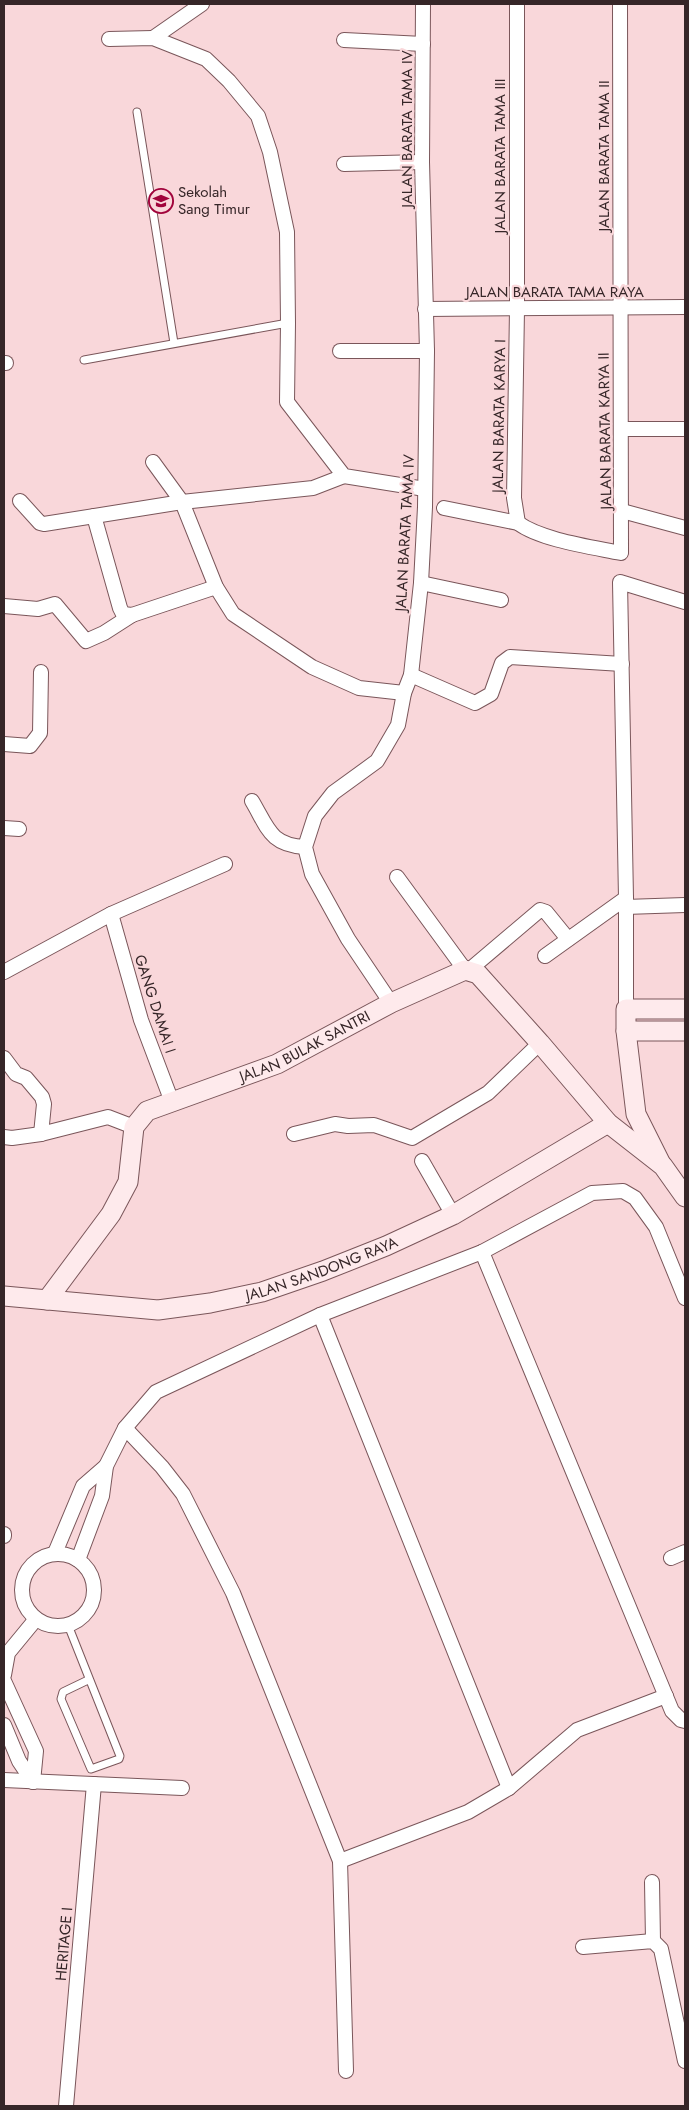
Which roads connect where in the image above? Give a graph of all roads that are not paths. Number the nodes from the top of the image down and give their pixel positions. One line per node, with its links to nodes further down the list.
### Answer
1 (202, 4): 5 (street)
2 (423, 4): 8 (street, JALAN BARATA TAMA IV)
3 (517, 4): 15 (street, JALAN BARATA TAMA III)
4 (620, 4): 13 (street, JALAN BARATA TAMA II)
5 (154, 38): 6 (street); 16 (street)
6 (109, 39)
7 (344, 40): 8 (street)
8 (423, 44): 10 (street, JALAN BARATA TAMA IV)
9 (137, 112): 17 (lane)
10 (422, 162): 11 (street); 14 (street, JALAN BARATA TAMA IV)
11 (344, 164)
12 (685, 307): 13 (street, JALAN BARATA TAMA RAYA)
13 (620, 308): 15 (street, JALAN BARATA TAMA RAYA); 21 (street, JALAN BARATA KARYA II)
14 (425, 309): 15 (street, JALAN BARATA TAMA RAYA); 19 (street, JALAN BARATA TAMA IV)
15 (518, 309): 31 (street, JALAN BARATA KARYA I)
16 (288, 323): 17 (lane); 24 (street)
17 (174, 343): 20 (lane)
18 (340, 351): 19 (street)
19 (427, 351): 25 (street, JALAN BARATA TAMA IV)
20 (84, 360)
21 (622, 429): 22 (street); 29 (street, JALAN BARATA KARYA II)
22 (685, 429)
23 (153, 462): 27 (street)
24 (344, 476): 25 (street); 27 (street)
25 (425, 489): 33 (street, JALAN BARATA TAMA IV)
26 (20, 501): 30 (street)
27 (182, 502): 30 (street); 34 (street)
28 (444, 508): 31 (street)
29 (622, 511): 31 (street, JALAN BARATA KARYA II); 32 (street)
30 (94, 516): 38 (street)
31 (518, 524)
32 (685, 528)
33 (421, 583): 35 (street); 41 (street, JALAN BARATA TAMA IV)
34 (216, 587): 38 (street); 42 (street)
35 (501, 600)
36 (685, 602): 39 (street)
37 (4, 606): 38 (street)
38 (132, 615)
39 (622, 664): 41 (street); 50 (street)
40 (41, 672): 43 (street)
41 (411, 675): 42 (street, JALAN BARATA TAMA IV)
42 (404, 693): 47 (street, JALAN BARATA TAMA IV)
43 (4, 744)
44 (252, 801): 47 (street)
45 (4, 828): 46 (street)
46 (19, 829)
47 (305, 847): 57 (street)
48 (225, 864): 52 (street)
49 (397, 877): 55 (street)
50 (626, 902): 51 (street); 53 (street); 58 (street)
51 (685, 905)
52 (111, 914): 56 (street); 64 (street, GANG DAMAI I)
53 (568, 939): 54 (street); 55 (street)
54 (545, 956)
55 (467, 970): 57 (street, JALAN BULAK SANTRI); 62 (street)
56 (4, 972)
57 (391, 1002): 64 (street, JALAN BULAK SANTRI)
58 (626, 1009): 59 (street); 61 (street)
59 (685, 1009)
60 (685, 1031): 61 (street)
61 (626, 1032): 71 (street)
62 (540, 1043): 65 (street); 68 (street)
63 (4, 1058): 67 (street)
64 (172, 1102): 66 (street, JALAN BULAK SANTRI)
65 (608, 1123): 71 (street); 73 (street, JALAN SANDONG RAYA)
66 (134, 1127): 67 (street); 77 (street)
67 (41, 1134): 69 (street)
68 (294, 1134)
69 (4, 1137)
70 (422, 1161): 73 (street)
71 (662, 1166): 72 (street)
72 (685, 1197)
73 (453, 1215): 77 (street, JALAN SANDONG RAYA)
74 (482, 1252): 76 (street); 78 (street); 91 (street)
75 (4, 1296): 77 (street, JALAN SANDONG RAYA)
76 (685, 1298)
77 (47, 1300)
78 (320, 1315): 79 (street); 98 (street)
79 (125, 1428): 80 (street); 99 (street)
80 (106, 1466): 82 (street); 84 (street)
81 (685, 1552): 83 (street)
82 (55, 1553): 84 (street); 85 (street)
83 (671, 1558)
84 (78, 1560): 86 (street)
85 (36, 1619): 86 (street); 87 (street)
86 (68, 1625): 89 (lane)
87 (6, 1653): 88 (street)
88 (4, 1675)
89 (88, 1680): 89 (lane)
90 (4, 1681): 95 (street)
91 (666, 1696): 92 (street); 98 (street)
92 (685, 1721)
93 (4, 1726): 95 (street)
94 (4, 1780): 95 (street)
95 (33, 1782): 96 (street)
96 (94, 1784): 97 (street); 105 (street, HERITAGE I)
97 (182, 1788)
98 (509, 1788): 99 (street)
99 (340, 1861): 104 (street)
100 (652, 1882): 101 (street)
101 (653, 1942): 102 (street); 103 (street)
102 (583, 1947)
103 (685, 2061)
104 (346, 2071)
105 (66, 2106)

